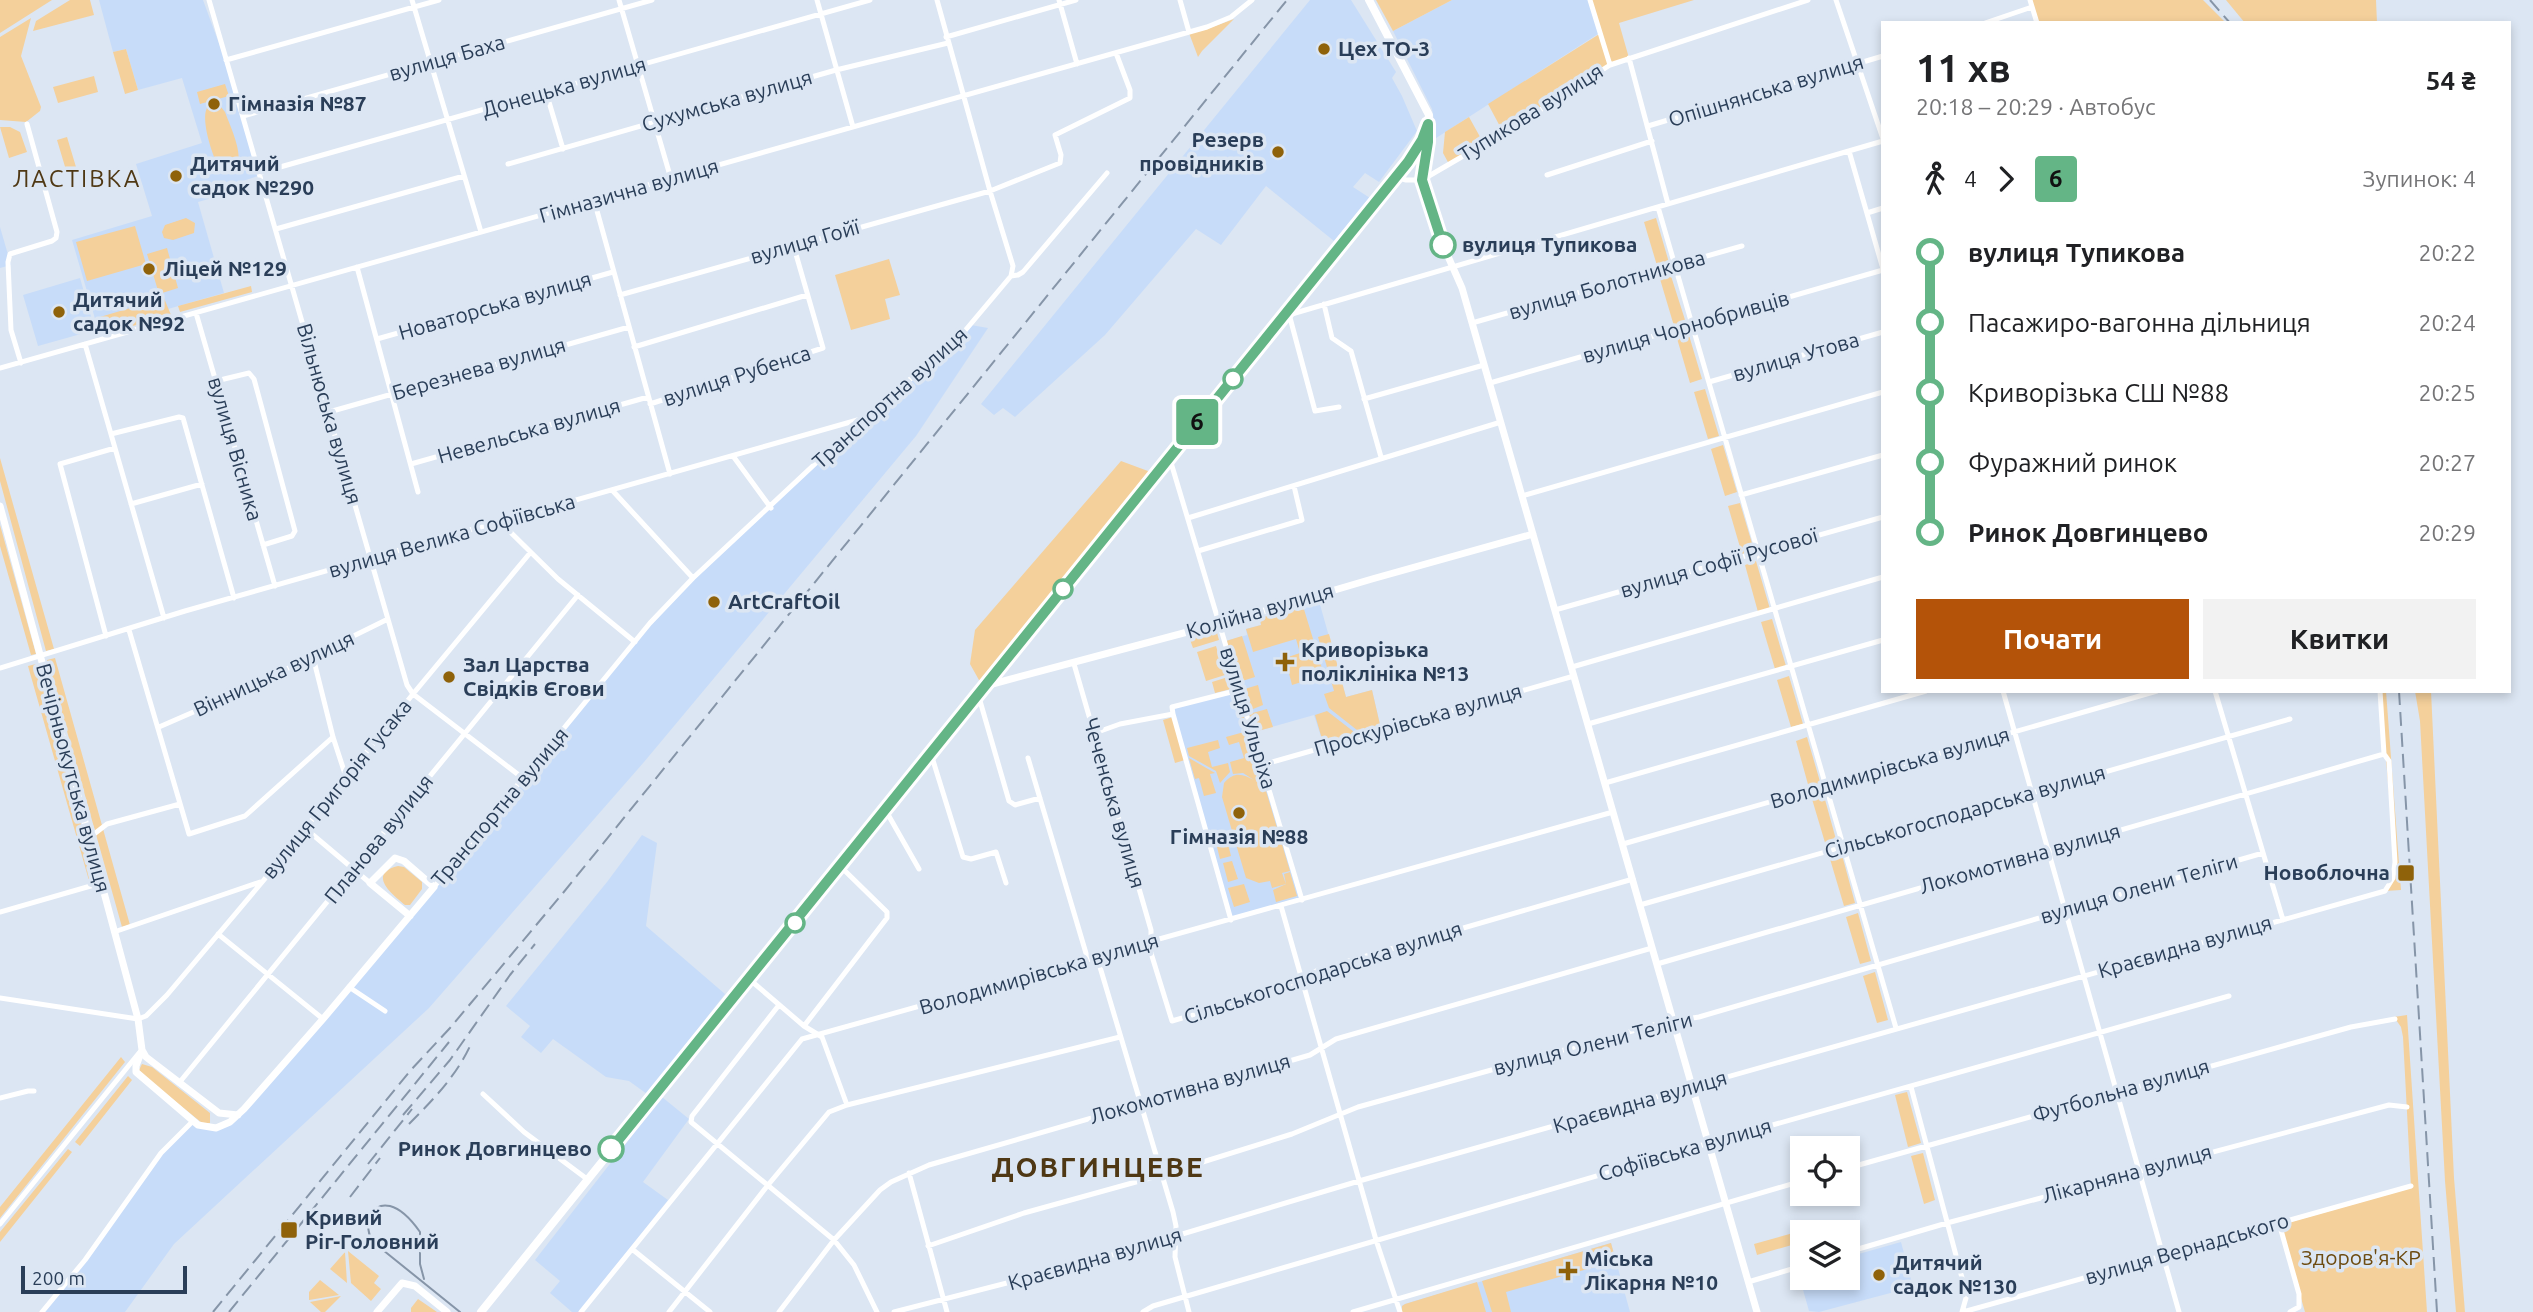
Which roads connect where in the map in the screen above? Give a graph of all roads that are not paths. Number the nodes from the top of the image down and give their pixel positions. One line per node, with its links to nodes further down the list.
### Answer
1 (209, 0): 28 (street, Вільнюська вулиця)
2 (439, 0): 17 (street)
3 (619, 0): 19 (street)
4 (652, 0): 19 (street, вулиця Баха)
5 (817, 0): 20 (street)
6 (870, 0): 20 (street, Донецька вулиця)
7 (937, 0): 24 (street)
8 (1076, 0): 16 (street, Сухумська вулиця)
9 (1180, 0): 23 (street)
10 (1252, 0): 23 (street, Гімназична вулиця)
11 (1369, 0): 41 (main road)
12 (1590, 0): 32 (street)
13 (1808, 0): 27 (street, Тупикова вулиця)
14 (1836, 0): 31 (street)
15 (2030, 0): 18 (street)
16 (1060, 2): 24 (street, Сухумська вулиця); 30 (street)
17 (413, 4): 28 (street); 29 (street)
18 (2032, 7): 21 (street); 22 (street)
19 (621, 9): 29 (street, вулиця Баха); 33 (street)
20 (821, 14): 33 (street, Донецька вулиця); 34 (street)
21 (1990, 21)
22 (2036, 21)
23 (1189, 33): 25 (street, Гімназична вулиця)
24 (947, 40): 34 (street, Сухумська вулиця); 36 (street)
25 (1116, 53): 30 (street, Гімназична вулиця); 57 (street, вулиця Гойї)
26 (1881, 56): 31 (street, Опішнянська вулиця)
27 (1629, 58): 32 (street, Тупикова вулиця); 42 (street, Тупикова вулиця)
28 (226, 60): 37 (street, Вільнюська вулиця)
29 (431, 63): 37 (street, вулиця Баха); 38 (street)
30 (1077, 64): 36 (street, Гімназична вулиця)
31 (1858, 64): 42 (street, Опішнянська вулиця); 44 (street)
32 (1610, 65): 56 (street, Тупикова вулиця)
33 (638, 66): 35 (street, Донецька вулиця); 39 (street)
34 (836, 70): 39 (street, Сухумська вулиця); 43 (street)
35 (546, 92): 38 (street, Донецька вулиця); 47 (street)
36 (963, 96): 43 (street, Гімназична вулиця); 57 (street)
37 (243, 116): 50 (street, Вільнюська вулиця)
38 (448, 120): 50 (street, Донецька вулиця); 53 (street)
39 (655, 122): 47 (street, Сухумська вулиця); 55 (street)
40 (27, 124): 87 (street)
41 (1428, 124): 54 (main road); 56 (street)
42 (1648, 126): 45 (street, Тупикова вулиця)
43 (853, 127): 55 (street, Гімназична вулиця)
44 (1881, 134)
45 (1652, 141): 52 (street, Опішнянська вулиця); 59 (street, Тупикова вулиця)
46 (1881, 141): 48 (street)
47 (563, 149): 49 (street, Сухумська вулиця)
48 (1849, 151): 59 (street); 62 (street)
49 (508, 164)
50 (259, 173): 63 (street, Вільнюська вулиця)
51 (1107, 173): 73 (street, Транспортна вулиця)
52 (1547, 175)
53 (464, 176): 63 (street); 64 (street)
54 (1395, 177): 56 (street); 79 (main road)
55 (671, 179): 58 (street, Гімназична вулиця)
56 (1422, 180): 68 (street)
57 (990, 191): 65 (street, вулиця Гойї); 73 (street)
58 (594, 200): 64 (street, Гімназична вулиця); 72 (street)
59 (1668, 204): 60 (street)
60 (1658, 207): 68 (street); 69 (street)
61 (1881, 209): 62 (street)
62 (1867, 213): 67 (street)
63 (276, 229): 74 (street, Вільнюська вулиця)
64 (481, 232): 70 (street, Гімназична вулиця)
65 (793, 244): 75 (street, вулиця Гойї); 76 (street)
66 (1742, 246): 69 (street, вулиця Болотникова)
67 (1881, 263)
68 (1454, 265): 77 (street); 80 (street)
69 (1675, 266): 80 (street, вулиця Болотникова); 81 (street)
70 (357, 267): 74 (street, Гімназична вулиця); 84 (street, Новаторська вулиця)
71 (1881, 271): 81 (street, вулиця Чорнобривців)
72 (613, 272): 75 (street); 84 (street, Новаторська вулиця)
73 (1010, 276): 99 (street, Транспортна вулиця)
74 (292, 286): 78 (street, Гімназична вулиця); 98 (street, Вільнюська вулиця)
75 (620, 295): 82 (street)
76 (807, 295): 86 (street); 96 (street, вулиця Рубенса)
77 (1324, 304): 79 (street); 95 (street)
78 (196, 313): 85 (street, Гімназична вулиця); 90 (street, вулиця Вісника)
79 (1286, 316): 97 (street); 105 (main road)
80 (1472, 323): 88 (street)
81 (1692, 325): 91 (street); 92 (street, вулиця Чорнобривців)
82 (629, 327): 86 (street); 94 (street, Березнева вулиця)
83 (1881, 333): 91 (street, вулиця Утова)
84 (377, 339): 94 (street, Новаторська вулиця)
85 (85, 344): 87 (street, Гімназична вулиця); 101 (street)
86 (634, 347): 96 (street)
87 (21, 363): 89 (street, Гімназична вулиця)
88 (1484, 365): 92 (street); 95 (street)
89 (0, 368)
90 (216, 381): 123 (street, вулиця Вісника); 123 (street)
91 (1709, 382): 102 (street)
92 (1490, 383): 100 (street)
93 (1881, 393): 102 (street)
94 (392, 394): 98 (street, Березнева вулиця); 108 (street, Новаторська вулиця)
95 (1364, 399): 107 (street)
96 (649, 400): 108 (street, Невельська вулиця); 109 (street)
97 (1339, 407)
98 (329, 412): 127 (street, Вільнюська вулиця)
99 (864, 418): 104 (street, вулиця Велика Софіївська); 118 (street, Транспортна вулиця)
100 (1501, 422): 107 (street); 115 (street)
101 (111, 435): 103 (street); 110 (street)
102 (1725, 438): 114 (street); 115 (street)
103 (115, 448): 116 (street); 139 (street)
104 (733, 456): 109 (street, вулиця Велика Софіївська); 118 (street)
105 (1170, 456): 119 (street, вулиця Ульріха); 148 (main road)
106 (1881, 456): 114 (street)
107 (1381, 457): 111 (street)
108 (411, 464): 113 (street, Новаторська вулиця)
109 (670, 474): 112 (street, вулиця Велика Софіївська)
110 (202, 484): 116 (street); 132 (street)
111 (1294, 486): 119 (street); 124 (street)
112 (612, 490): 121 (street, вулиця Велика Софіївська); 128 (street)
113 (418, 492)
114 (1741, 495): 125 (street)
115 (1522, 496): 122 (street)
116 (131, 504): 135 (street)
117 (0, 506): 142 (street, Вечірньокутська вулиця)
118 (771, 508): 128 (street, Транспортна вулиця)
119 (1188, 518): 124 (street, вулиця Ульріха)
120 (1881, 518): 125 (street, вулиця Софії Русової)
121 (500, 522): 126 (street); 127 (street, вулиця Велика Софіївська)
122 (1533, 534): 134 (street); 137 (street, Колійна вулиця)
123 (263, 545): 130 (street, вулиця Вісника)
124 (1198, 551): 137 (street, вулиця Ульріха)
125 (1758, 552): 133 (street); 134 (street, вулиця Софії Русової)
126 (530, 554): 131 (street); 155 (street, вулиця Григорія Гусака)
127 (371, 559): 130 (street, вулиця Велика Софіївська); 136 (street, Вільнюська вулиця)
128 (693, 578): 141 (street, Транспортна вулиця)
129 (1881, 578): 133 (street, Проскурівська вулиця)
130 (275, 586): 132 (street, вулиця Велика Софіївська)
131 (578, 595): 141 (street); 163 (street, Планова вулиця)
132 (234, 598): 135 (street, вулиця Велика Софіївська)
133 (1774, 609): 145 (street); 147 (street, Проскурівська вулиця)
134 (1555, 610): 147 (street)
135 (164, 618): 138 (street, вулиця Велика Софіївська)
136 (388, 619): 143 (street, Вінницька вулиця); 155 (street, Вільнюська вулиця)
137 (1219, 624): 144 (street, Колійна вулиця); 149 (street, вулиця Ульріха)
138 (129, 629): 139 (street, вулиця Велика Софіївська); 161 (street)
139 (106, 636): 142 (street, вулиця Велика Софіївська)
140 (1881, 641): 145 (street)
141 (635, 642): 172 (street, Транспортна вулиця)
142 (40, 656): 146 (street, вулиця Велика Софіївська); 182 (street, Вечірньокутська вулиця)
143 (313, 656): 161 (street, Вінницька вулиця); 165 (street)
144 (1074, 664): 148 (street, Колійна вулиця); 164 (street, Чеченська вулиця)
145 (1791, 667): 159 (street); 160 (street)
146 (0, 668)
147 (1573, 672): 159 (street); 170 (street, Проскурівська вулиця)
148 (985, 685): 156 (main road)
149 (1239, 690): 157 (street); 170 (street, вулиця Ульріха)
150 (1919, 693): 160 (street)
151 (2004, 693): 162 (street)
152 (2150, 693): 162 (street, Володимирівська вулиця)
153 (2217, 693): 166 (street)
154 (2380, 693): 168 (street)
155 (413, 694): 163 (street); 171 (street, вулиця Григорія Гусака)
156 (978, 694): 167 (main road); 177 (street)
157 (1173, 714): 164 (street); 203 (street)
158 (2290, 719): 166 (street, Сільськогосподарська вулиця)
159 (1588, 724): 173 (street)
160 (1808, 725): 173 (street); 174 (street)
161 (159, 727): 178 (street)
162 (2014, 732): 174 (street, Володимирівська вулиця); 175 (street)
163 (465, 733): 172 (street); 189 (street, Планова вулиця)
164 (1095, 733): 207 (street, Чеченська вулиця)
165 (333, 737): 171 (street); 178 (street)
166 (2228, 737): 175 (street, Сільськогосподарська вулиця); 176 (street)
167 (930, 753): 179 (main road); 193 (street)
168 (2384, 754): 176 (street, Локомотивна вулиця); 204 (street, Краєвидна вулиця)
169 (1028, 758): 177 (street)
170 (1262, 765): 196 (street, вулиця Ульріха)
171 (346, 777): 181 (street, вулиця Григорія Гусака)
172 (524, 779): 195 (street, Транспортна вулиця)
173 (1605, 783): 180 (street)
174 (1825, 786): 183 (street, Володимирівська вулиця); 184 (street)
175 (2031, 793): 184 (street, Сільськогосподарська вулиця); 185 (street)
176 (2245, 794): 185 (street, Локомотивна вулиця); 186 (street)
177 (1040, 798): 210 (street)
178 (180, 804): 182 (street)
179 (886, 811): 187 (main road); 188 (street)
180 (1613, 812): 183 (street); 196 (street, Володимирівська вулиця)
181 (306, 830): 189 (street); 191 (street, вулиця Григорія Гусака)
182 (89, 838): 194 (street, Вечірньокутська вулиця)
183 (1622, 844): 190 (street)
184 (1843, 847): 197 (street, Сільськогосподарська вулиця); 198 (street)
185 (2048, 851): 198 (street, Локомотивна вулиця); 200 (street)
186 (2263, 853): 200 (street, вулиця Олени Теліги); 204 (street)
187 (841, 867): 216 (main road); 226 (street)
188 (919, 869)
189 (355, 870): 192 (street); 213 (street, Планова вулиця)
190 (1633, 879): 197 (street); 215 (street, Сільськогосподарська вулиця)
191 (264, 881): 205 (street); 206 (street, вулиця Григорія Гусака)
192 (370, 883): 195 (street); 202 (street)
193 (1006, 883)
194 (101, 884): 201 (street); 205 (street, Вечірньокутська вулиця)
195 (434, 887): 202 (street, Транспортна вулиця)
196 (1302, 900): 199 (street, Володимирівська вулиця)
197 (1640, 905): 208 (street)
198 (1860, 905): 211 (street, Локомотивна вулиця); 212 (street)
199 (1281, 906): 203 (street, Володимирівська вулиця); 215 (street)
200 (2065, 910): 212 (street, вулиця Олени Теліги); 214 (street)
201 (0, 912)
202 (410, 916): 217 (street, Транспортна вулиця)
203 (1231, 920): 207 (street, Володимирівська вулиця)
204 (2283, 920): 214 (street, Краєвидна вулиця)
205 (114, 932): 222 (street, Вечірньокутська вулиця)
206 (218, 934): 213 (street); 222 (street, вулиця Григорія Гусака)
207 (1149, 943): 209 (street, Володимирівська вулиця); 215 (street, Сільськогосподарська вулиця)
208 (1652, 948): 211 (street); 231 (street, Локомотивна вулиця)
209 (1097, 957): 210 (street, Володимирівська вулиця); 230 (street)
210 (1088, 960): 229 (street, Володимирівська вулиця)
211 (1657, 964): 225 (street)
212 (1877, 966): 225 (street, вулиця Олени Теліги); 227 (street)
213 (268, 974): 223 (street); 233 (street, Планова вулиця)
214 (2085, 975): 227 (street, Краєвидна вулиця); 228 (street)
215 (1301, 978): 231 (street)
216 (749, 979): 220 (street); 253 (main road)
217 (349, 987): 221 (street); 223 (street, Транспортна вулиця)
218 (2229, 996): 228 (street, Софіївська вулиця)
219 (0, 998): 222 (street)
220 (779, 1005): 226 (street); 246 (street)
221 (385, 1012)
222 (138, 1019): 232 (street, Вечірньокутська вулиця)
223 (323, 1019): 244 (street, Транспортна вулиця)
224 (2395, 1019): 237 (street, Футбольна вулиця)
225 (1674, 1022): 234 (street); 243 (street, вулиця Олени Теліги)
226 (804, 1026): 229 (street)
227 (1895, 1028): 234 (street, Краєвидна вулиця)
228 (2100, 1033): 235 (street, Софіївська вулиця); 237 (street)
229 (819, 1035): 241 (street); 246 (street, Володимирівська вулиця)
230 (1120, 1037): 240 (street); 241 (street)
231 (1321, 1049): 240 (street, Локомотивна вулиця); 243 (street)
232 (142, 1050): 233 (street); 245 (street); 261 (street)
233 (179, 1083): 244 (street)
234 (1692, 1087): 247 (street); 254 (street, Краєвидна вулиця)
235 (1911, 1087): 247 (street, Софіївська вулиця); 248 (street)
236 (34, 1091): 239 (street)
237 (2116, 1092): 248 (street, Футбольна вулиця); 250 (street)
238 (483, 1094): 253 (street)
239 (0, 1098)
240 (1140, 1103): 251 (street, Локомотивна вулиця); 252 (street)
241 (847, 1105): 256 (street)
242 (2407, 1107): 250 (street, Лікарняна вулиця)
243 (1340, 1114): 252 (street, вулиця Олени Теліги); 254 (street)
244 (238, 1115): 245 (street, Транспортна вулиця)
245 (192, 1122): 275 (street)
246 (717, 1143): 256 (street); 267 (street, Володимирівська вулиця)
247 (1709, 1143): 258 (street); 264 (street, Софіївська вулиця)
248 (1926, 1146): 249 (street, Футбольна вулиця); 259 (street)
249 (1860, 1165)
250 (2140, 1171): 259 (street, Лікарняна вулиця); 268 (street)
251 (909, 1173): 263 (street, Локомотивна вулиця); 265 (street)
252 (1161, 1175): 262 (street); 265 (street, вулиця Олени Теліги)
253 (587, 1179): 278 (main road)
254 (1359, 1181): 262 (street, Краєвидна вулиця); 264 (street)
255 (1790, 1184): 258 (street)
256 (768, 1185): 263 (street); 271 (street)
257 (2411, 1186): 260 (street, вулиця Вернадського)
258 (1726, 1203): 270 (street); 273 (street)
259 (1947, 1223): 266 (street, Лікарняна вулиця); 291 (street)
260 (2278, 1223): 268 (street, вулиця Вернадського); 293 (street)
261 (0, 1224)
262 (1176, 1236): 272 (street); 274 (street, Краєвидна вулиця)
263 (834, 1240): 282 (street, Локомотивна вулиця); 283 (street)
264 (1376, 1240): 272 (street, Софіївська вулиця); 273 (street)
265 (928, 1246): 274 (street)
266 (1860, 1248)
267 (632, 1249): 271 (street); 279 (street, Володимирівська вулиця)
268 (2162, 1255): 291 (street, вулиця Вернадського); 292 (street)
269 (1790, 1270): 270 (street)
270 (1748, 1282): 290 (street)
271 (685, 1292): 280 (street); 281 (street)
272 (1186, 1296): 286 (street, Софіївська вулиця); 287 (street)
273 (1396, 1299): 288 (street); 289 (street)
274 (944, 1300): 284 (street, Краєвидна вулиця); 285 (street)
275 (42, 1312)
276 (377, 1312): 277 (street)
277 (447, 1312)
278 (481, 1312)
279 (581, 1312)
280 (669, 1312)
281 (710, 1312)
282 (779, 1312)
283 (877, 1312)
284 (894, 1312)
285 (947, 1312)
286 (1143, 1312)
287 (1189, 1312)
288 (1353, 1312)
289 (1400, 1312)
290 (1757, 1312)
291 (1963, 1312)
292 (2179, 1312)
293 (2290, 1312)

